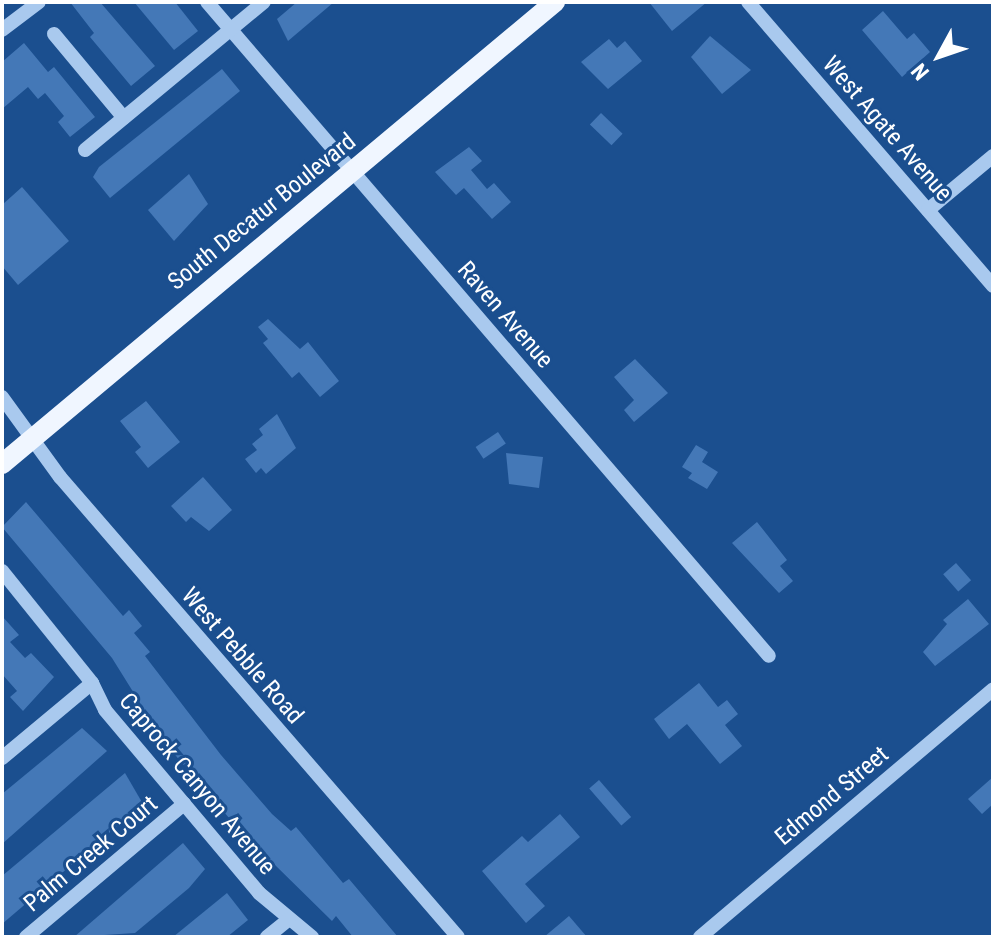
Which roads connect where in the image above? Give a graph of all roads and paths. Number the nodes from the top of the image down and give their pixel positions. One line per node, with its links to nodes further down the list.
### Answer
1 (39, 2): 6 (street)
2 (207, 2): 7 (street, Raven Avenue)
3 (264, 2): 7 (street)
4 (555, 2): 12 (main road, South Decatur Boulevard)
5 (748, 2): 13 (street, West Agate Avenue)
6 (2, 30)
7 (230, 30): 9 (street); 12 (street, Raven Avenue)
8 (54, 34): 9 (street)
9 (124, 118): 10 (street)
10 (85, 150)
11 (993, 156): 13 (street)
12 (353, 171): 16 (main road, South Decatur Boulevard); 19 (street, Raven Avenue)
13 (928, 210): 14 (street, West Agate Avenue)
14 (993, 286)
15 (2, 397): 16 (street, West Pebble Road)
16 (35, 437): 17 (main road, South Decatur Boulevard); 28 (street, West Pebble Road)
17 (2, 464)
18 (2, 571): 20 (street, Caprock Canyon Avenue)
19 (769, 656)
20 (92, 683): 22 (street); 23 (street, Caprock Canyon Avenue)
21 (993, 689): 29 (street, Edmond Street)
22 (2, 758)
23 (184, 804): 24 (street, Caprock Canyon Avenue); 25 (street, Palm Creek Court)
24 (289, 919): 26 (street); 27 (street, Caprock Canyon Avenue)
25 (26, 937)
26 (267, 937)
27 (312, 937)
28 (458, 937)
29 (700, 937)

